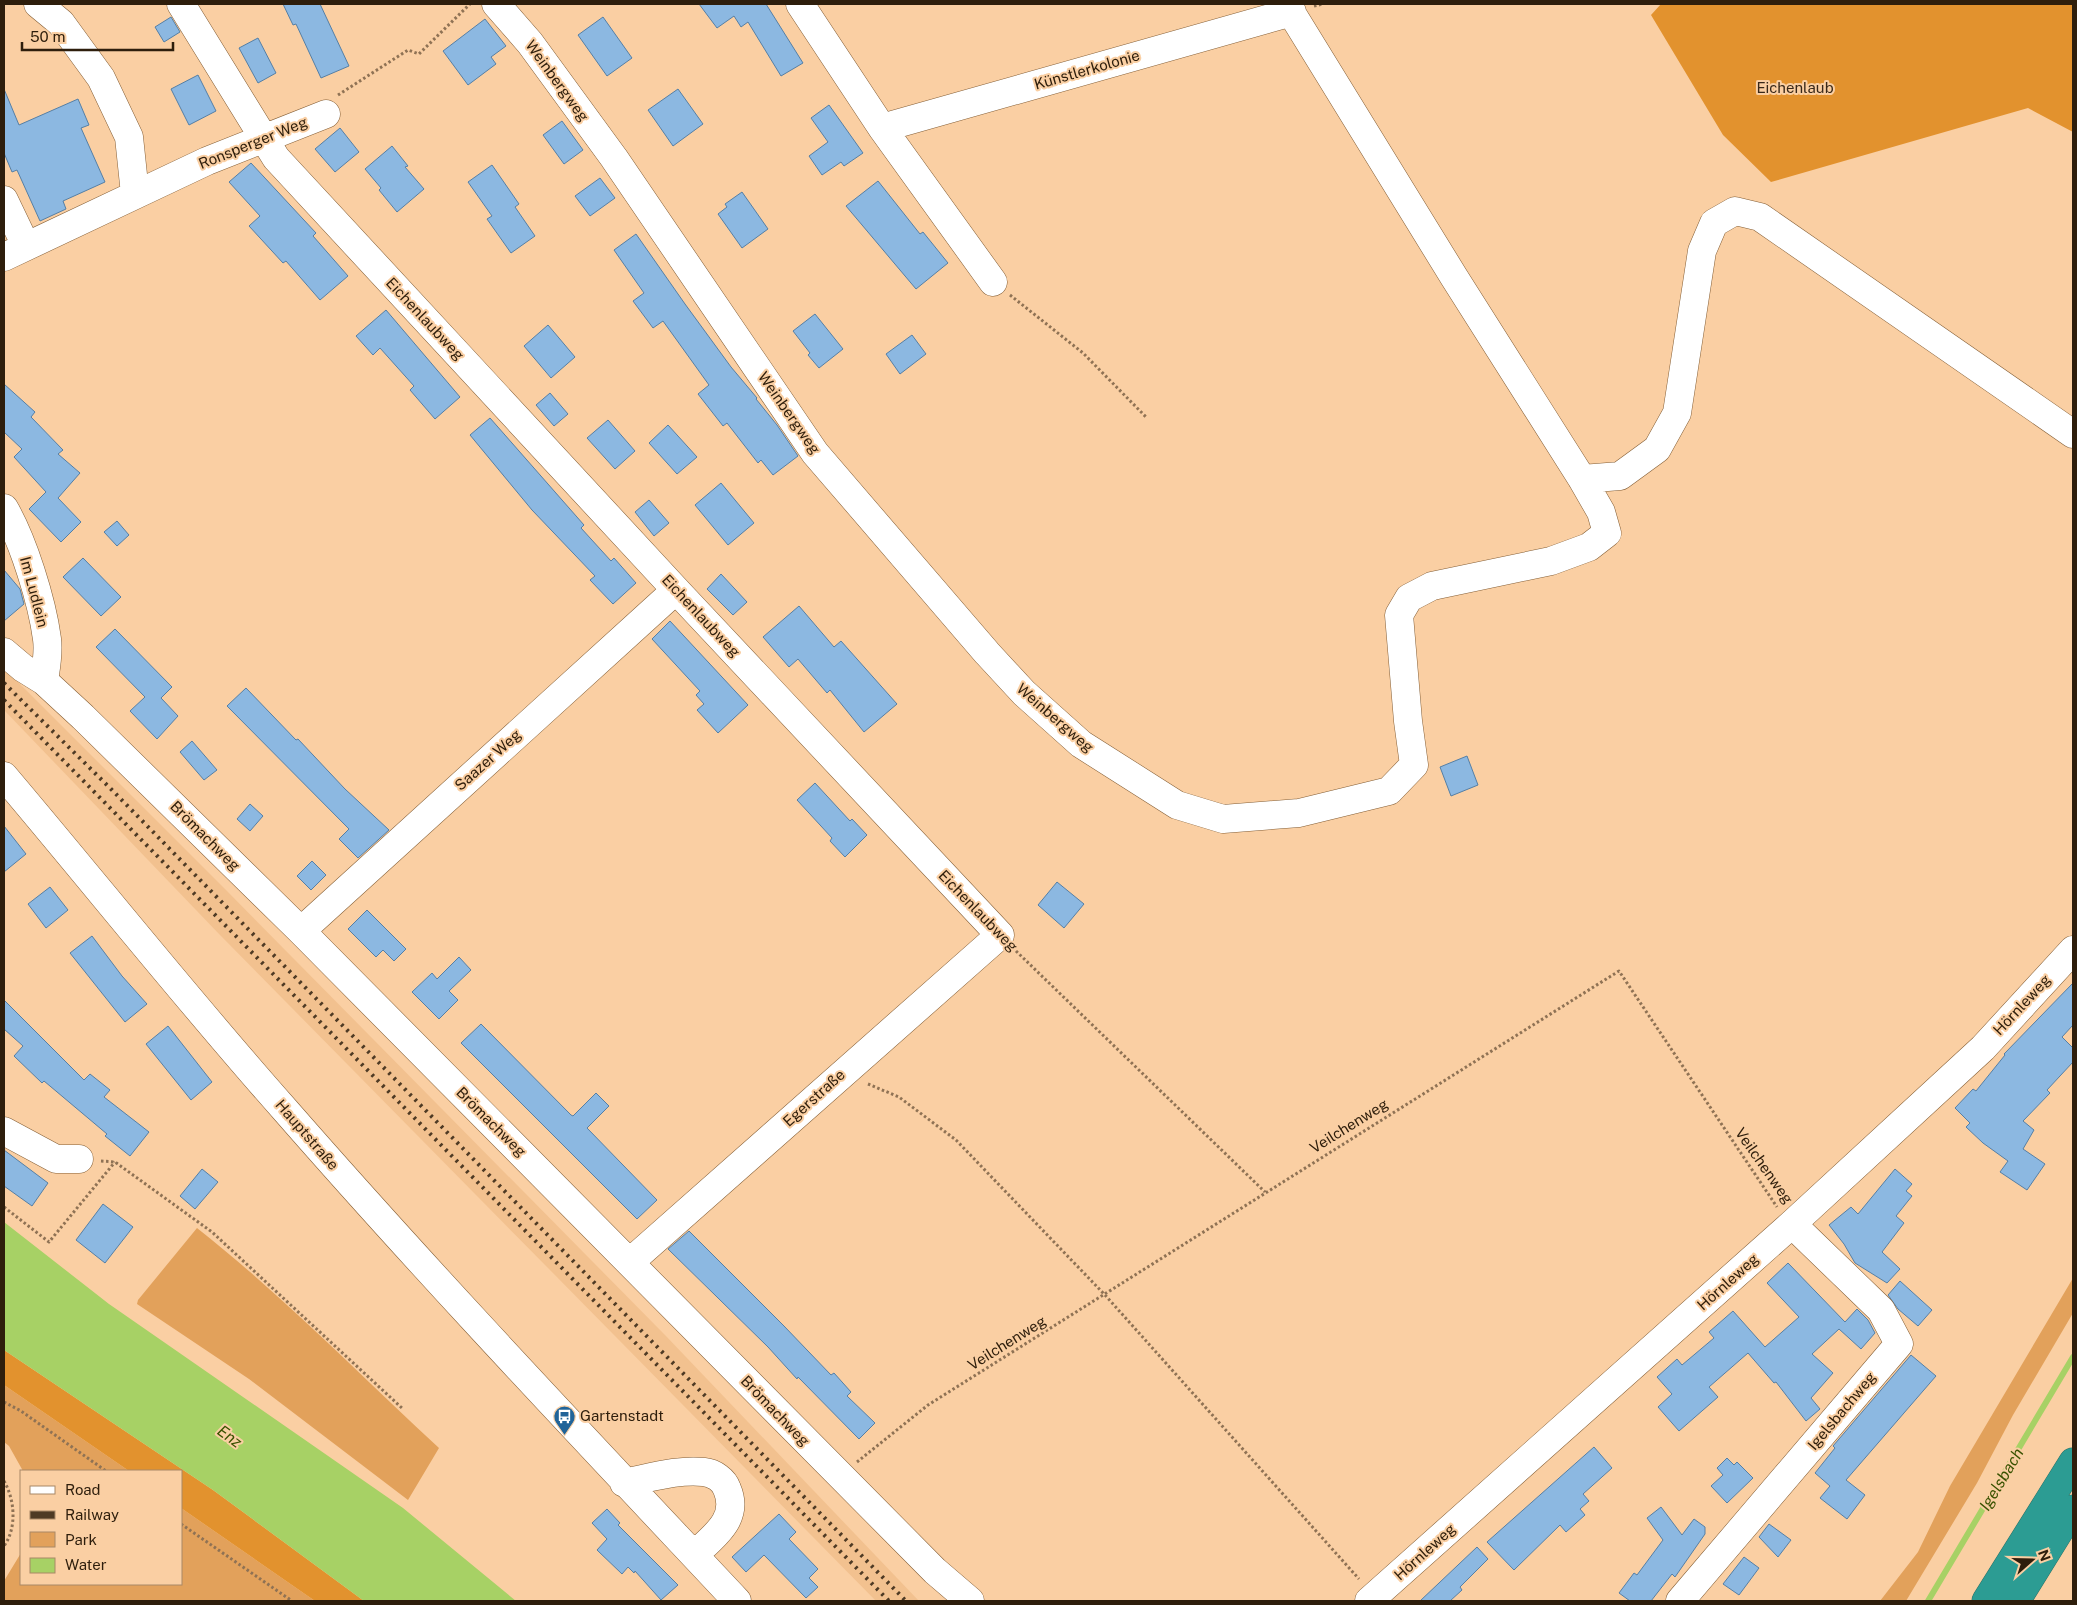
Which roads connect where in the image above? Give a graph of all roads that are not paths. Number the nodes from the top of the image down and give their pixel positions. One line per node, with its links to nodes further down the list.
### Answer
1 (38, 4): 9 (street)
2 (181, 4): 8 (street, Eichenlaubweg)
3 (496, 4): 14 (street, Weinbergweg)
4 (800, 4): 7 (street)
5 (1289, 8): 7 (street, Künstlerkolonie); 14 (street)
6 (326, 114): 8 (street, Ronsperger Weg)
7 (882, 128): 12 (street)
8 (264, 139): 9 (street, Ronsperger Weg); 16 (street, Eichenlaubweg)
9 (135, 194): 11 (street, Ronsperger Weg)
10 (4, 200): 11 (street)
11 (15, 251)
12 (993, 282)
13 (2073, 434): 14 (street)
14 (1582, 479)
15 (4, 508): 18 (street, Im Ludlein)
16 (676, 590): 20 (street, Saazer Weg); 21 (street, Eichenlaubweg)
17 (4, 652): 18 (street, Brömachweg)
18 (44, 681): 20 (street, Brömachweg)
19 (4, 776): 28 (street, Hauptstraße)
20 (301, 931): 26 (street, Brömachweg)
21 (1000, 935): 26 (street, Egerstraße)
22 (2073, 950): 25 (street, Hörnleweg)
23 (4, 1131): 24 (street)
24 (79, 1159)
25 (1792, 1224): 31 (street, Hörnleweg); 34 (street, Igelsbachweg)
26 (630, 1262): 33 (street, Brömachweg)
27 (2073, 1462): 35 (highway)
28 (624, 1483): 30 (street); 30 (street)
29 (2073, 1509): 36 (highway)
30 (694, 1555): 32 (street)
31 (1372, 1599)
32 (737, 1601)
33 (970, 1601)
34 (1680, 1601)
35 (1986, 1601)
36 (2016, 1601)

